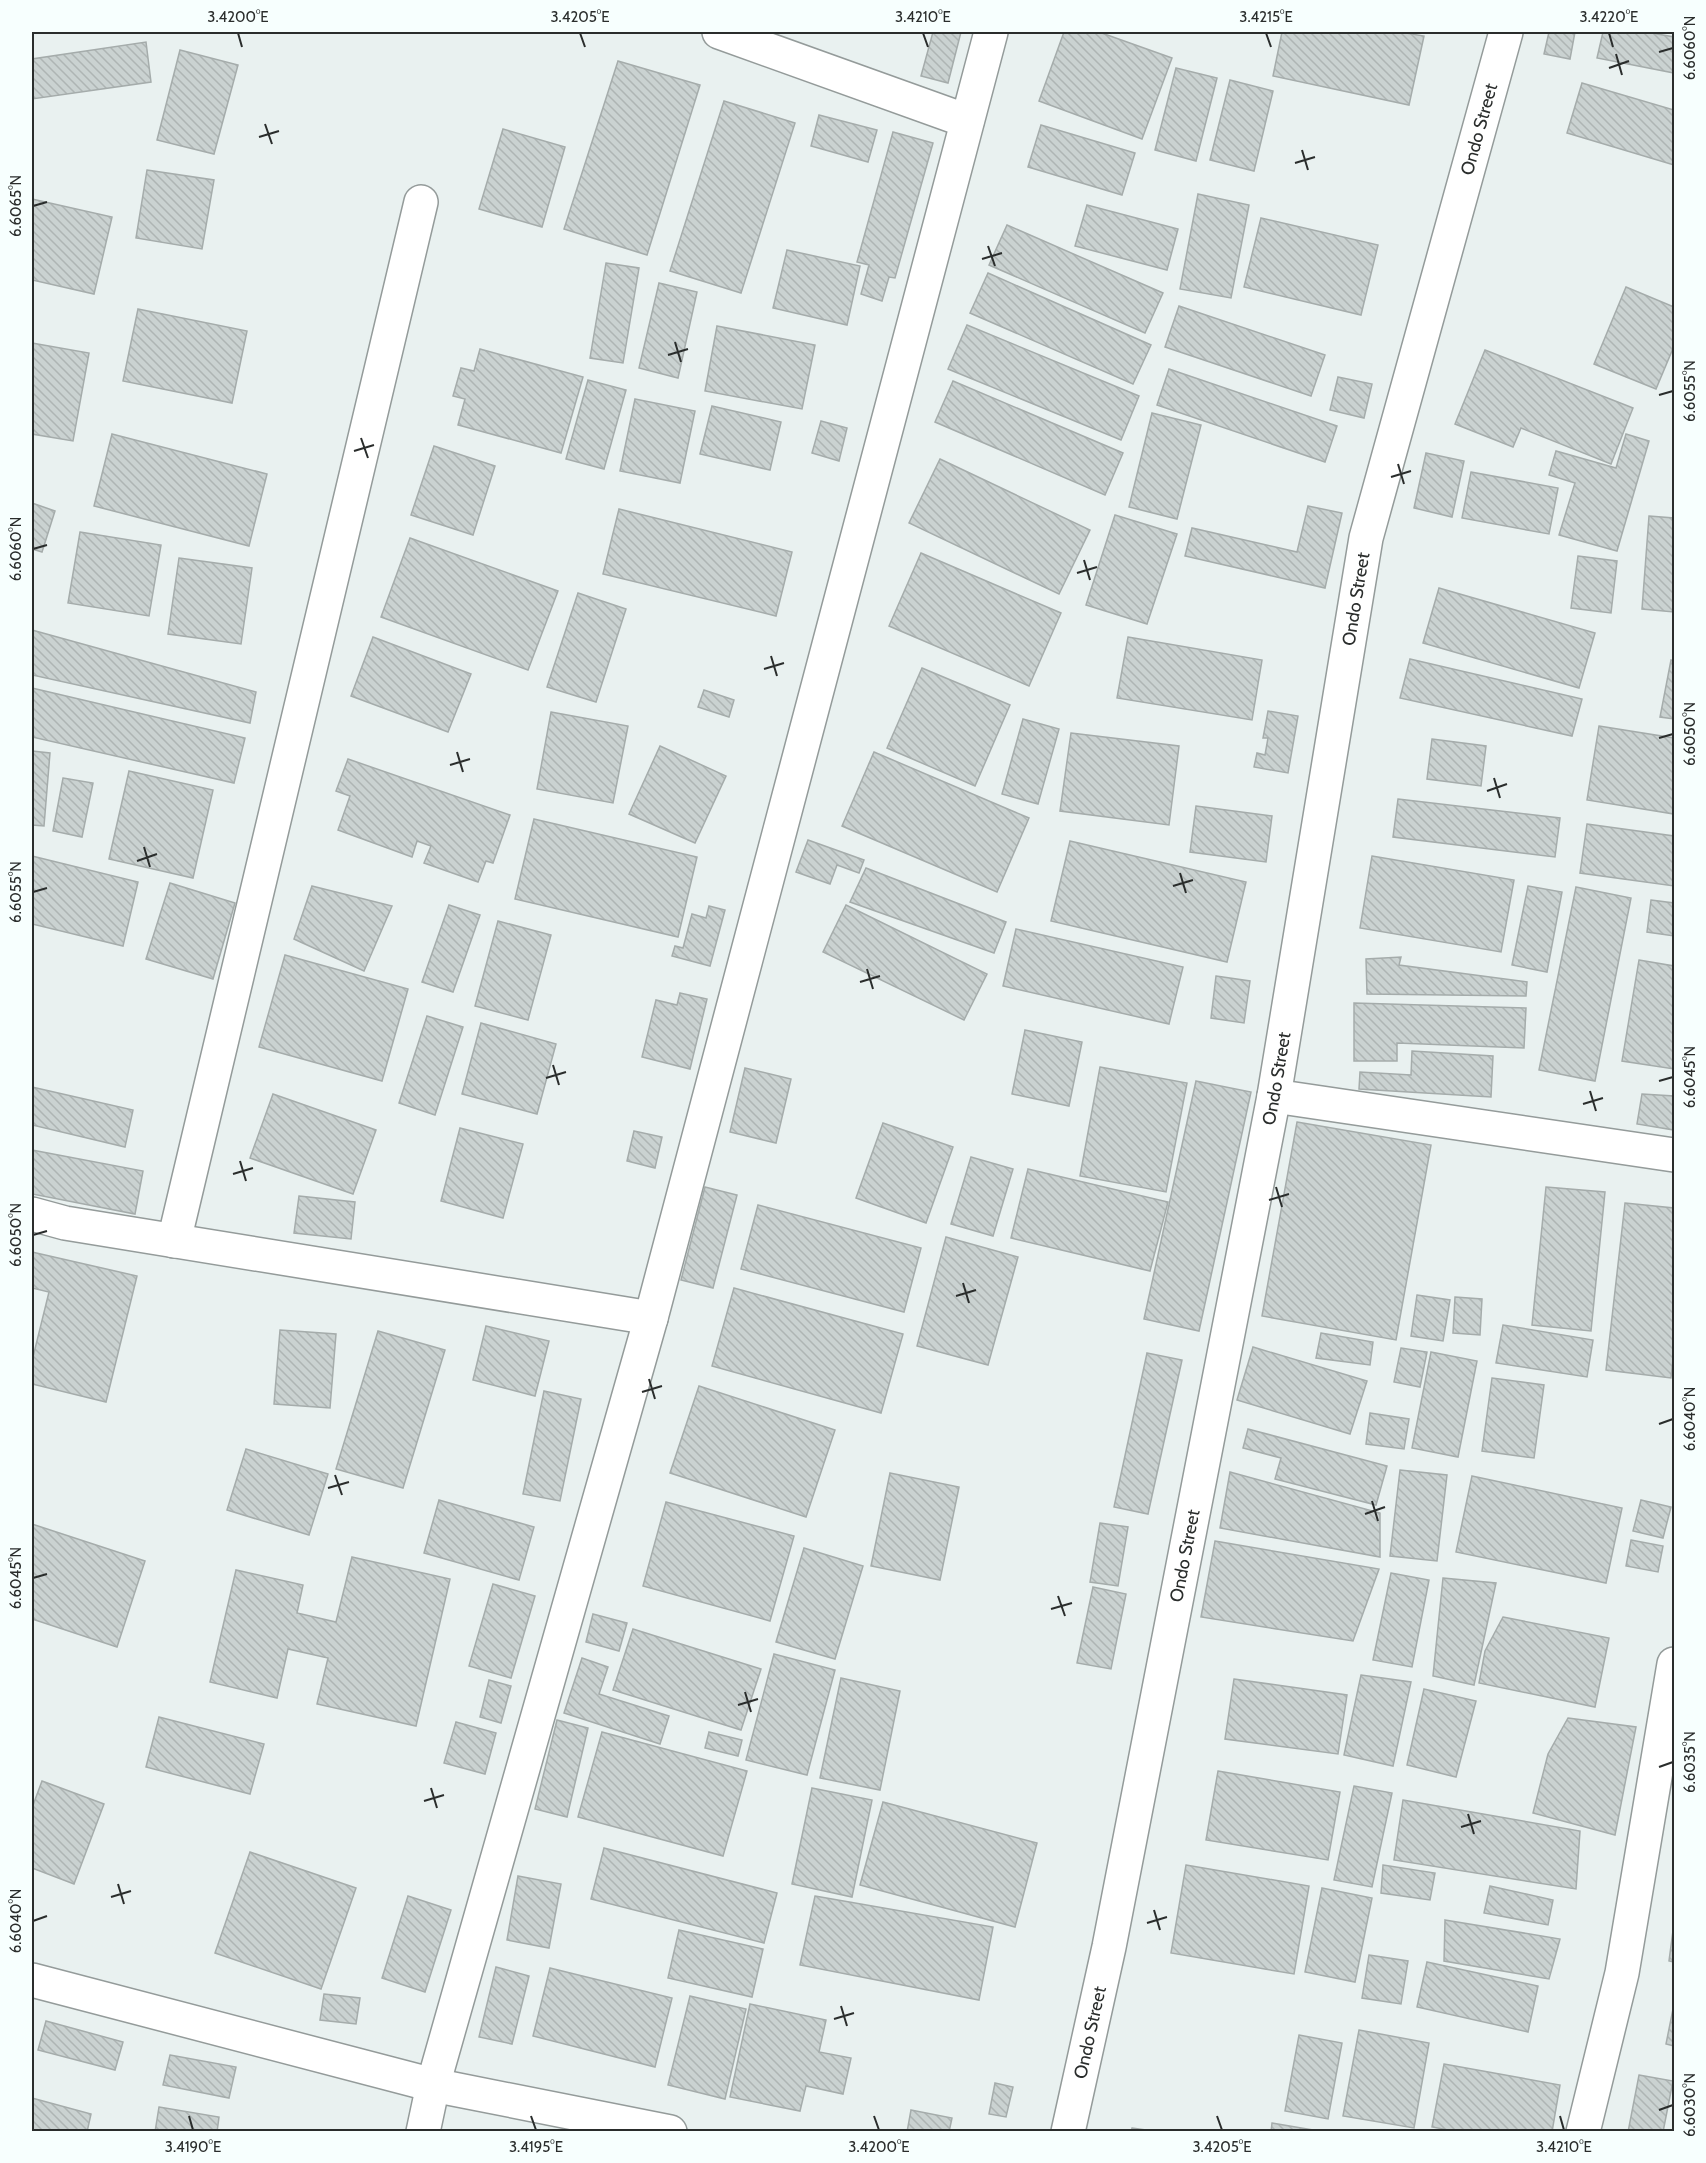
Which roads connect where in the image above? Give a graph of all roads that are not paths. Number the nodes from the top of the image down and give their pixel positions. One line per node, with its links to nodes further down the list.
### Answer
1 (718, 32): 4 (street)
2 (992, 32): 4 (street)
3 (1506, 32): 6 (street, Ondo Street)
4 (967, 121): 10 (street)
5 (421, 202): 9 (street)
6 (1274, 1096): 7 (street); 16 (street, Ondo Street)
7 (1674, 1155)
8 (32, 1214): 9 (street)
9 (174, 1241): 10 (street)
10 (651, 1318): 13 (street)
11 (1674, 1664): 17 (street)
12 (32, 1980): 13 (street)
13 (433, 2085): 14 (street); 15 (street)
14 (423, 2132)
15 (670, 2132)
16 (1068, 2132)
17 (1583, 2132)

